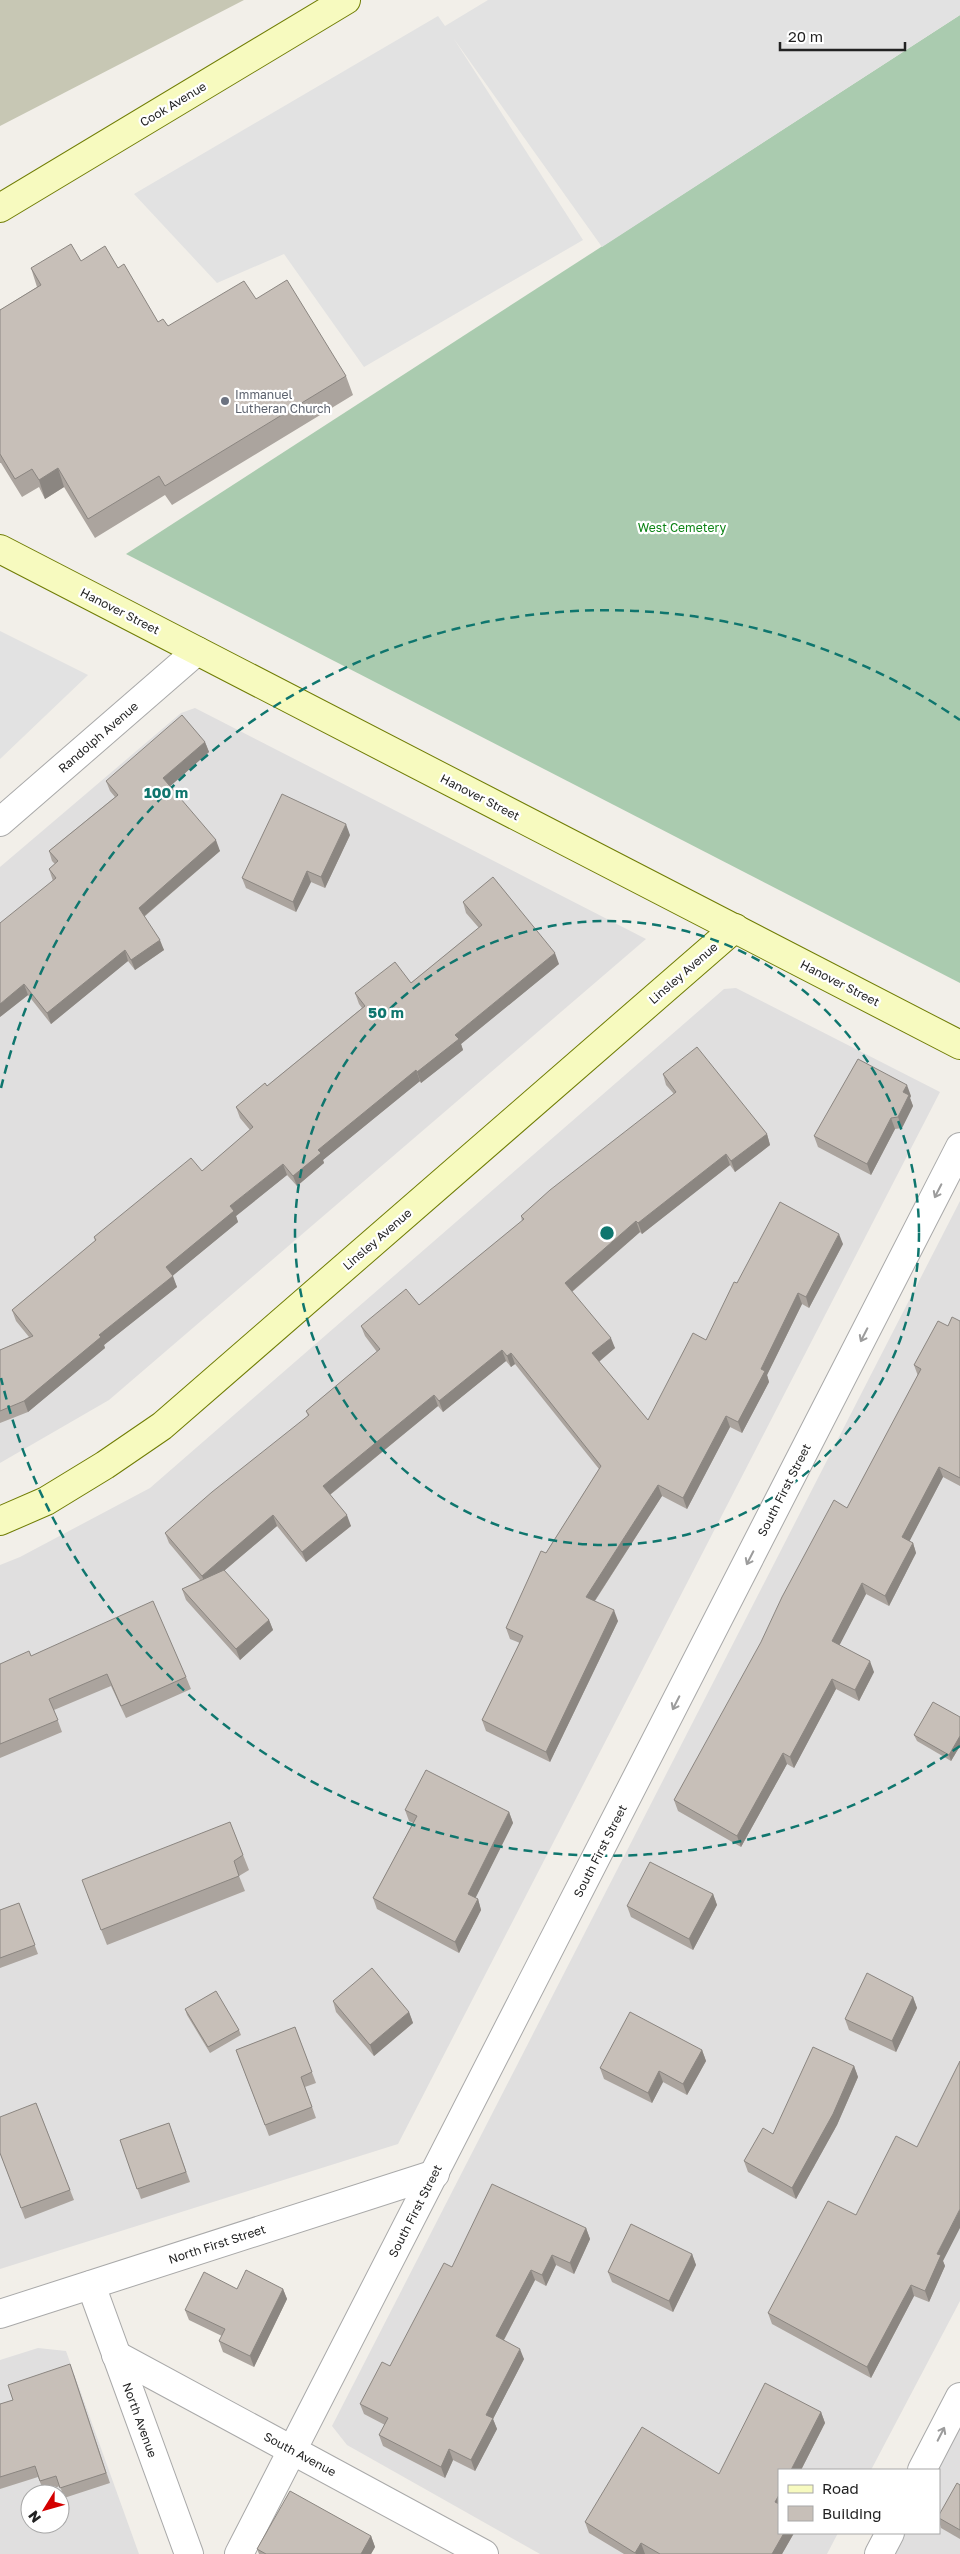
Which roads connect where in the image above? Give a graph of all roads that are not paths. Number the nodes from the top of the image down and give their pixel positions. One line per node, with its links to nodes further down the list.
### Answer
1 (346, 0): 2 (main road, Cook Avenue)
2 (0, 208)
3 (0, 549): 4 (main road, Hanover Street)
4 (197, 651): 5 (street, Randolph Avenue); 6 (main road, Hanover Street)
5 (0, 822)
6 (735, 928): 7 (main road, Hanover Street); 9 (main road, Linsley Avenue)
7 (960, 1045)
8 (960, 1147): 10 (street, South First Street, one-way to 10)
9 (0, 1520)
10 (435, 2174): 11 (street, North First Street); 15 (street, South First Street)
11 (91, 2285): 12 (street, North First Street); 13 (street, North Avenue)
12 (0, 2314)
13 (116, 2354): 15 (street, South Avenue); 18 (street, North Avenue)
14 (960, 2397): 16 (street, one-way to 14)
15 (292, 2450): 19 (street, South First Street); 20 (street, South Avenue)
16 (923, 2469)
17 (889, 2534): 21 (street)
18 (189, 2554)
19 (240, 2554)
20 (484, 2554)
21 (879, 2554)

